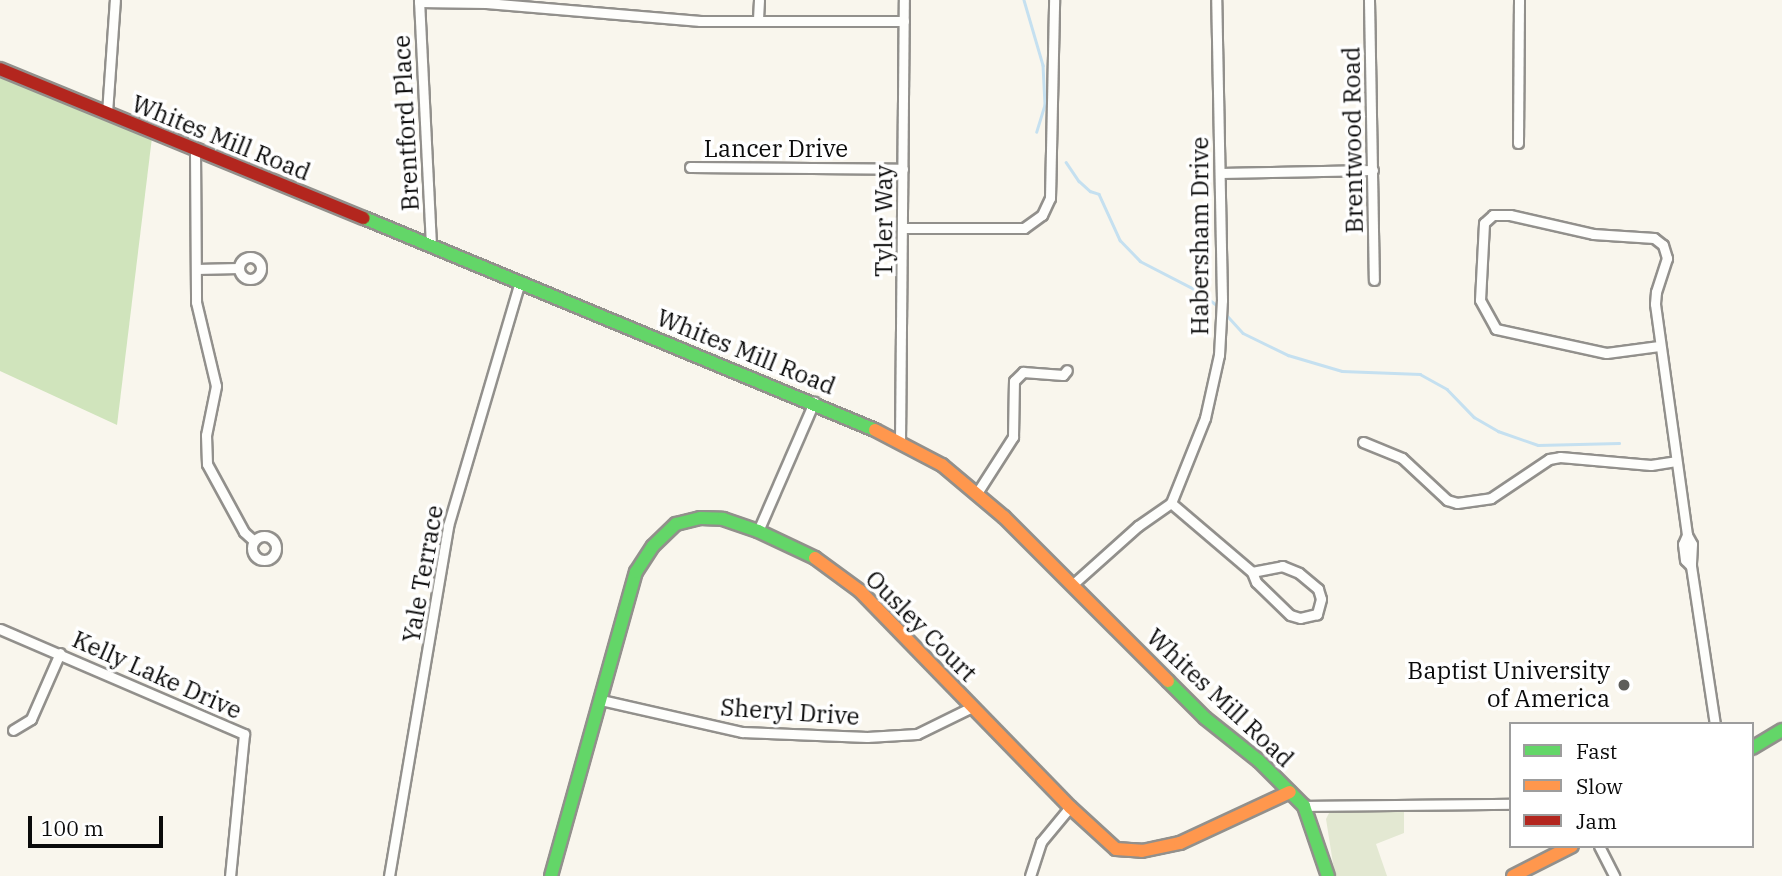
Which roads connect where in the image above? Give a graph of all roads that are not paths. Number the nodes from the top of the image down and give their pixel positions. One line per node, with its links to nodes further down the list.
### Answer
1 (115, 0): 12 (street)
2 (759, 0): 9 (street)
3 (904, 0): 10 (street, Tyler Way)
4 (1054, 0): 19 (street)
5 (1216, 0): 18 (street, Habersham Drive)
6 (1369, 0): 17 (street, Brentwood Road)
7 (1519, 0): 13 (street)
8 (419, 1): 9 (street); 20 (street, Brentford Place)
9 (758, 19): 10 (street)
10 (904, 21): 16 (street, Tyler Way)
11 (0, 69): 12 (street, Whites Mill Road)
12 (107, 113): 14 (street, Whites Mill Road)
13 (1518, 144)
14 (195, 151): 20 (street, Whites Mill Road); 22 (street)
15 (690, 167): 16 (street, Lancer Drive)
16 (903, 169): 19 (street, Tyler Way)
17 (1373, 170): 18 (street); 23 (street, Brentwood Road)
18 (1220, 173): 32 (street, Habersham Drive)
19 (904, 228): 28 (street, Tyler Way)
20 (431, 245): 24 (street, Whites Mill Road)
21 (239, 268): 22 (street)
22 (196, 269): 34 (street)
23 (1374, 280)
24 (519, 284): 27 (street, Whites Mill Road); 52 (street, Yale Terrace)
25 (1659, 346): 25 (street); 30 (street)
26 (1067, 370): 31 (street)
27 (814, 402): 28 (street, Whites Mill Road); 33 (street)
28 (900, 442): 31 (street, Whites Mill Road)
29 (1363, 442): 30 (street)
30 (1676, 461): 41 (street)
31 (977, 493): 36 (street, Whites Mill Road)
32 (1171, 503): 35 (street); 36 (street)
33 (758, 531): 39 (street, Ousley Court); 40 (street, Ousley Court)
34 (254, 541)
35 (1252, 572): 35 (street)
36 (1072, 585): 45 (street, Whites Mill Road)
37 (0, 629): 38 (street, Kelly Lake Drive)
38 (60, 653): 42 (street); 51 (street, Kelly Lake Drive)
39 (601, 700): 40 (street, Sheryl Drive); 53 (street, Ousley Court)
40 (972, 707): 48 (street, Ousley Court)
41 (1715, 722)
42 (13, 730)
43 (1782, 730): 44 (street)
44 (1754, 747)
45 (1290, 792): 47 (street, Whites Mill Road); 48 (street, Ousley Court)
46 (1509, 804): 47 (street)
47 (1304, 806): 55 (street, Whites Mill Road)
48 (1070, 807): 54 (street)
49 (1568, 848): 56 (street)
50 (1600, 848): 57 (street)
51 (230, 876)
52 (389, 876)
53 (551, 876)
54 (1030, 876)
55 (1328, 876)
56 (1513, 876)
57 (1614, 876)

